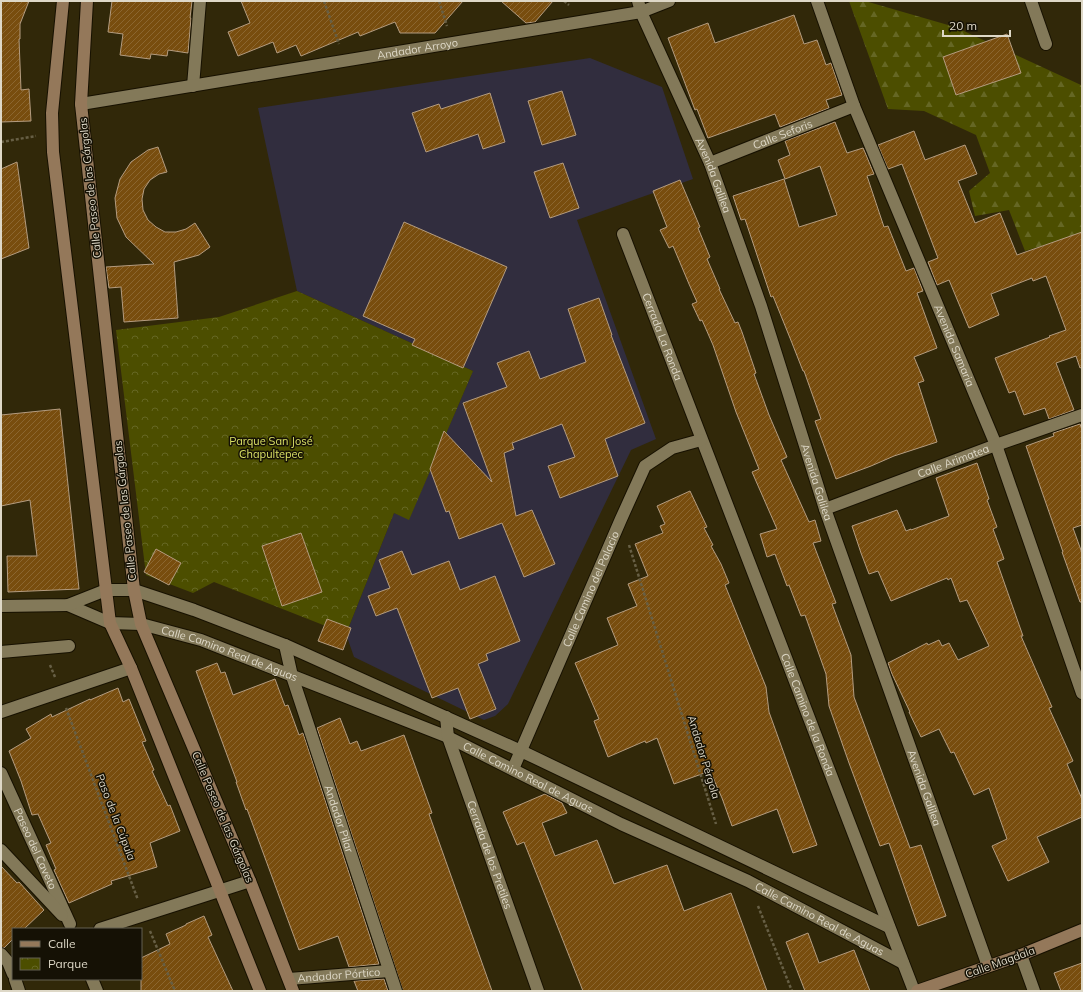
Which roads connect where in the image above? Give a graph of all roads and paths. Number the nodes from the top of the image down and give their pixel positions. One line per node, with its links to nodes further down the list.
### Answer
1 (63, 1): 16 (street)
2 (87, 1): 14 (street, Calle Paseo de las Gárgolas)
3 (200, 1): 13 (street)
4 (324, 1): 12 (path)
5 (439, 1): 10 (path)
6 (669, 1): 9 (street, Andador Arroyo)
7 (817, 1): 15 (street, Avenida Samaria)
8 (1031, 1): 11 (street)
9 (640, 7): 10 (street, Andador Arroyo); 18 (street, Avenida Galilea)
10 (453, 43): 12 (street, Andador Arroyo)
11 (1046, 44)
12 (344, 61): 13 (street, Andador Arroyo)
13 (193, 86): 14 (street, Andador Arroyo)
14 (81, 104): 26 (street, Calle Paseo de las Gárgolas)
15 (854, 106): 18 (street, Calle Seforis); 22 (street, Avenida Samaria)
16 (53, 133): 17 (path); 25 (street)
17 (1, 142)
18 (710, 163): 23 (street, Avenida Galilea)
19 (622, 234): 21 (street, Cerrada La Ronda)
20 (1082, 414): 22 (street, Calle Arimatea)
21 (702, 440): 24 (street, Calle Camino del Palacio); 52 (street, Calle Camino de la Ronda)
22 (996, 445): 23 (street, Calle Arimatea); 38 (street, Avenida Samaria)
23 (825, 509): 58 (street, Avenida Galilea)
24 (621, 518): 42 (street, Calle Camino del Palacio); 45 (path, Andador Pérgola)
25 (106, 590): 26 (street, Calle Camino Real de Aguas); 27 (street); 29 (street)
26 (134, 590): 30 (street, Calle Paseo de las Gárgolas); 31 (street, Calle Camino Real de Aguas)
27 (68, 605): 28 (street); 29 (street)
28 (1, 606)
29 (110, 623): 30 (street, Calle Camino Real de Aguas); 35 (street)
30 (141, 624): 36 (street, Calle Camino Real de Aguas); 47 (street, Calle Paseo de las Gárgolas)
31 (285, 645): 36 (street, Andador Pilar); 40 (street, Calle Camino Real de Aguas)
32 (69, 646): 33 (street)
33 (44, 648): 34 (street); 37 (path, Paso de la Cúpula)
34 (1, 652)
35 (131, 668): 37 (street); 49 (street)
36 (292, 676): 41 (street, Calle Camino Real de Aguas); 60 (street, Andador Pilar)
37 (60, 692): 39 (street); 50 (path, Paso de la Cúpula)
38 (1082, 693)
39 (1, 712)
40 (446, 717): 41 (street, Cerrada de los Pretiles); 42 (street, Calle Camino Real de Aguas)
41 (448, 737): 43 (street, Calle Camino Real de Aguas); 70 (street, Cerrada de los Pretiles)
42 (521, 751): 43 (street, Calle Camino del Palacio); 45 (street, Calle Camino Real de Aguas)
43 (513, 770): 48 (street, Calle Camino Real de Aguas)
44 (1, 773): 51 (street, Paseo del Caveto)
45 (723, 848): 52 (street, Calle Camino Real de Aguas)
46 (1, 850): 51 (street)
47 (250, 881): 49 (street); 61 (street, Calle Paseo de las Gárgolas)
48 (748, 881): 57 (street, Calle Camino Real de Aguas); 71 (path)
49 (220, 890): 50 (street); 67 (street)
50 (144, 915): 53 (street); 66 (path, Paso de la Cúpula)
51 (71, 926)
52 (889, 927): 57 (street, Calle Camino de la Ronda)
53 (103, 928)
54 (1082, 930): 55 (street, Calle Magdala)
55 (1021, 955): 58 (street, Calle Magdala); 74 (street)
56 (6, 960): 59 (street)
57 (903, 963): 72 (street, Calle Camino de la Ronda)
58 (988, 966): 73 (street, Calle Magdala)
59 (12, 972)
60 (389, 972): 61 (street, Andador Pórtico); 69 (street, Andador Pilar)
61 (289, 979): 68 (street, Calle Paseo de las Gárgolas)
62 (15, 980): 64 (street)
63 (92, 980): 65 (street)
64 (19, 991)
65 (97, 991)
66 (175, 991)
67 (260, 991)
68 (294, 991)
69 (396, 991)
70 (538, 991)
71 (792, 991)
72 (914, 991)
73 (917, 991)
74 (1034, 991)

